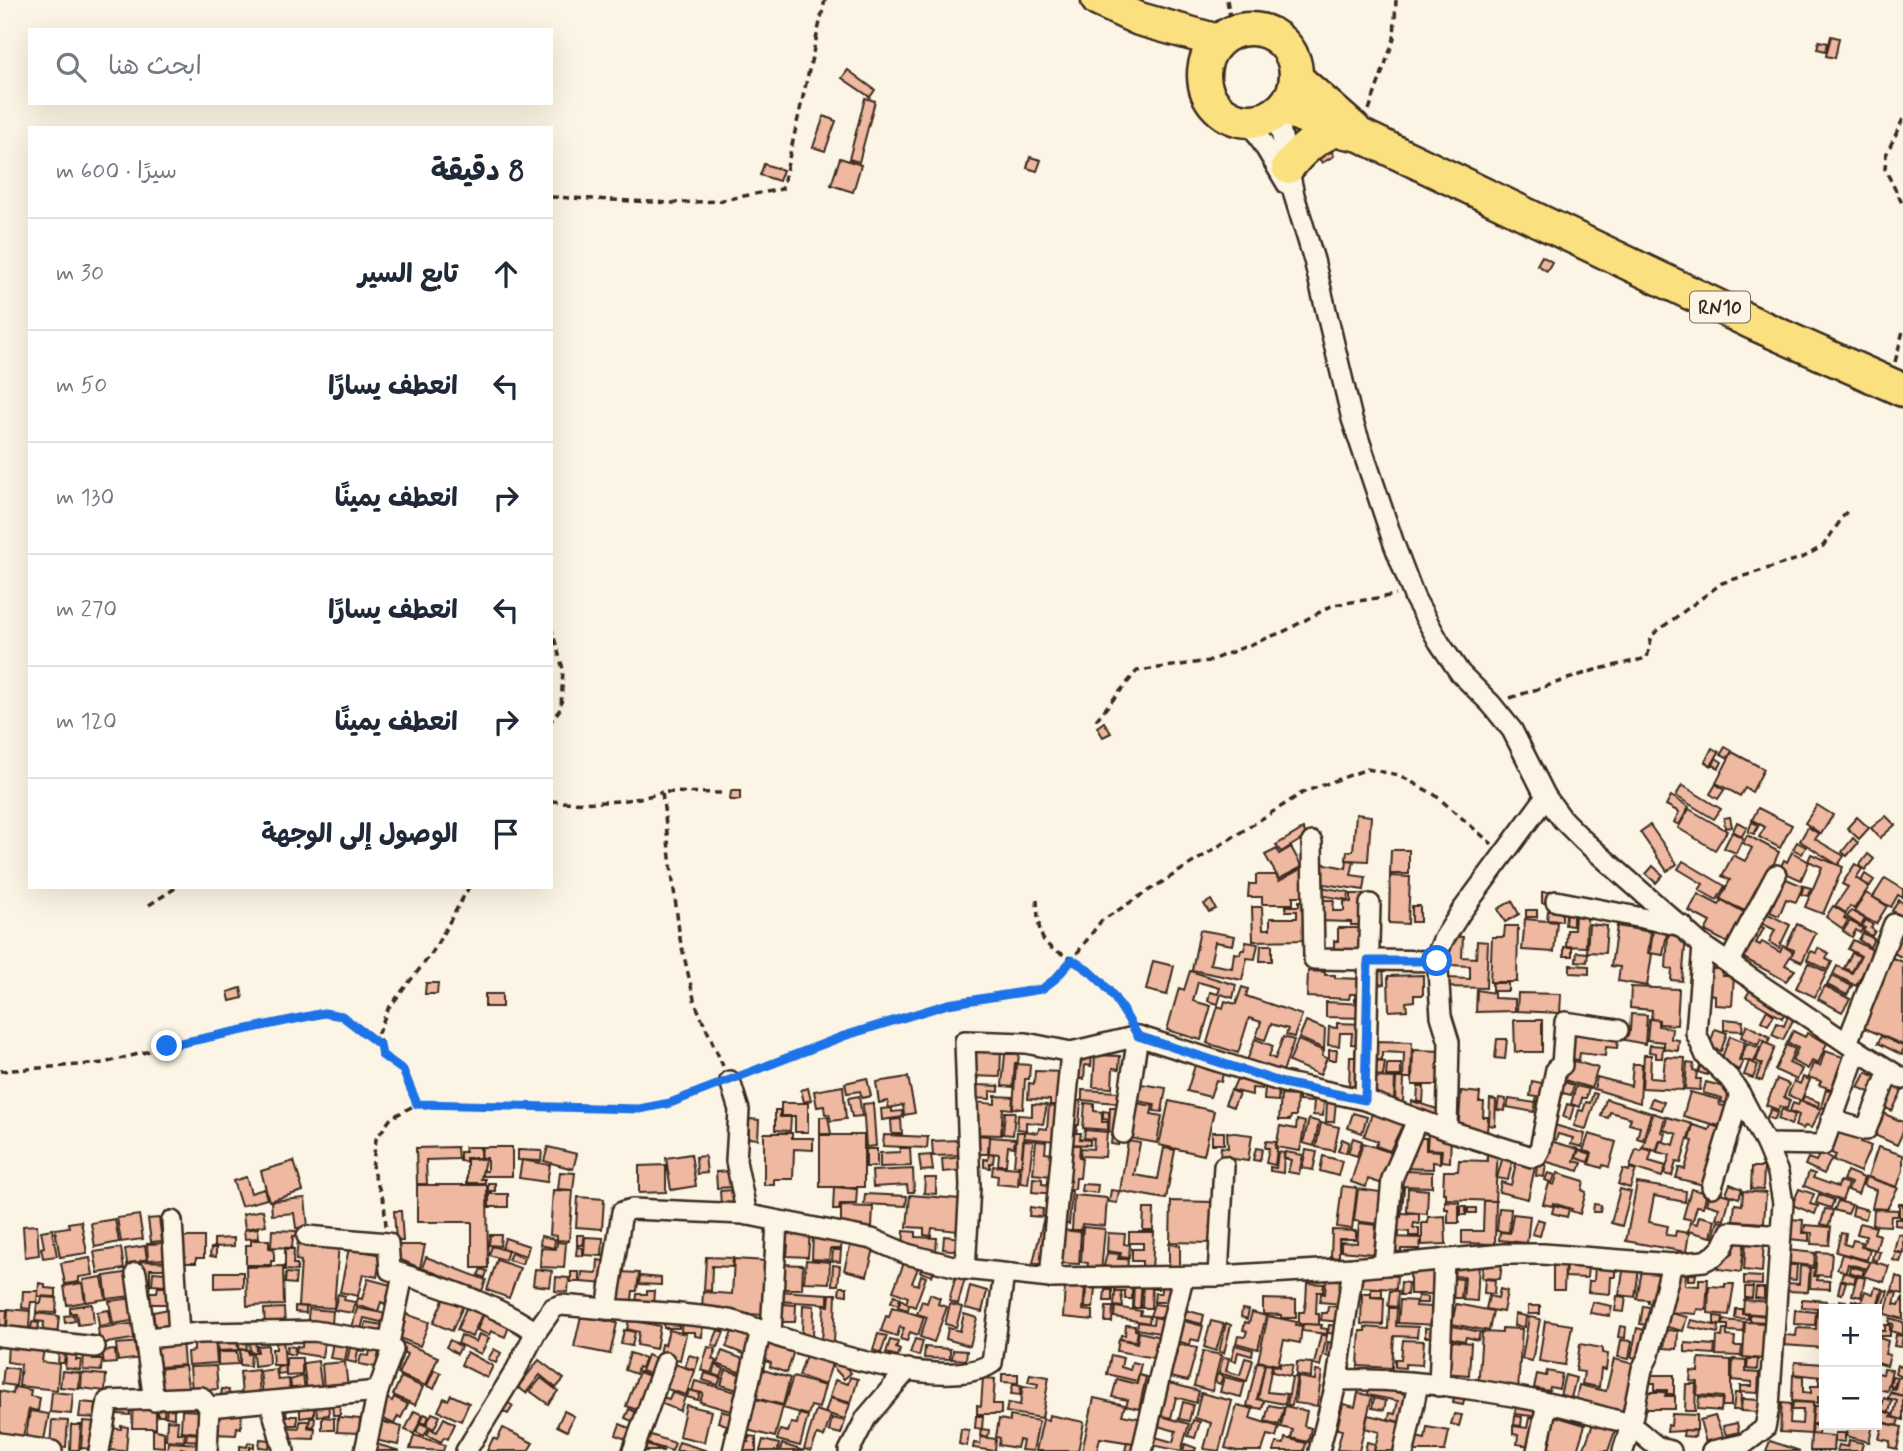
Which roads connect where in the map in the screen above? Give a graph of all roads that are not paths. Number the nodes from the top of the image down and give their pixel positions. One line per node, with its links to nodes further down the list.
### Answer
1 (1098, 0): 2 (main road, RN10)
2 (1139, 19): 3 (main road, RN10); 4 (main road, RN10)
3 (1226, 36): 4 (main road); 5 (main road, RN10)
4 (1203, 69): 6 (main road, RN10)
5 (1296, 78): 6 (main road); 7 (main road, RN10)
6 (1270, 114): 7 (main road, RN10); 8 (street); 8 (street)
7 (1348, 133): 8 (main road); 9 (main road, RN10)
8 (1291, 181): 10 (street)
9 (1896, 387)
10 (1545, 797): 16 (street); 19 (street)
11 (1311, 842): 18 (street)
12 (1776, 875): 20 (street)
13 (1556, 901): 16 (street)
14 (1370, 904): 18 (street)
15 (1894, 924): 23 (street)
16 (1684, 926): 17 (street)
17 (1703, 946): 20 (street); 27 (street)
18 (1368, 961): 19 (street); 28 (street)
19 (1437, 961): 31 (street)
20 (1728, 963): 23 (street)
21 (1618, 1030): 31 (street)
22 (1138, 1036): 24 (street); 28 (street); 32 (street)
23 (1852, 1047): 25 (street); 30 (street)
24 (1071, 1052): 45 (street); 51 (street)
25 (1896, 1075): 30 (street)
26 (730, 1080): 36 (street)
27 (1740, 1094): 33 (street); 35 (street)
28 (1365, 1100): 29 (street)
29 (1417, 1120): 31 (street); 43 (street)
30 (1831, 1120): 33 (street)
31 (1447, 1130)
32 (1123, 1133)
33 (1766, 1144): 40 (street)
34 (1224, 1167): 49 (street)
35 (1712, 1187)
36 (747, 1215): 38 (street); 52 (street)
37 (172, 1221): 55 (street)
38 (777, 1221): 45 (street); 54 (street)
39 (307, 1236): 47 (street)
40 (1780, 1236): 42 (street); 72 (street)
41 (1444, 1259): 42 (street); 43 (street); 64 (street)
42 (1672, 1264): 70 (street)
43 (1384, 1265): 44 (street)
44 (1353, 1268): 49 (street); 62 (street)
45 (965, 1269): 48 (street)
46 (135, 1273): 57 (street)
47 (404, 1275): 53 (street); 58 (street)
48 (1004, 1275): 51 (street); 61 (street)
49 (1218, 1276): 50 (street)
50 (1184, 1277): 51 (street); 83 (street)
51 (1050, 1278)
52 (607, 1309): 53 (street); 54 (street)
53 (536, 1332): 79 (street)
54 (766, 1332): 61 (street); 81 (street)
55 (179, 1335): 57 (street); 58 (street)
56 (0, 1336): 59 (street)
57 (146, 1338): 66 (street)
58 (389, 1343): 65 (street)
59 (95, 1347)
60 (665, 1362): 80 (street)
61 (908, 1370): 82 (street)
62 (1337, 1380): 63 (street); 84 (street)
63 (1418, 1384): 64 (street); 85 (street)
64 (1438, 1386): 68 (street)
65 (377, 1391): 67 (street); 78 (street)
66 (154, 1401): 69 (street); 75 (street)
67 (270, 1402): 69 (street); 77 (street)
68 (1547, 1404): 70 (street); 86 (street)
69 (209, 1407): 76 (street)
70 (1631, 1425): 87 (street); 88 (street)
71 (0, 1443): 73 (street)
72 (1743, 1448): 89 (street)
73 (21, 1449): 74 (street)
74 (52, 1451)
75 (99, 1451)
76 (207, 1451)
77 (284, 1451)
78 (365, 1451)
79 (466, 1451)
80 (634, 1451)
81 (733, 1451)
82 (849, 1451)
83 (1142, 1451)
84 (1319, 1451)
85 (1404, 1451)
86 (1538, 1451)
87 (1623, 1451)
88 (1671, 1451)
89 (1712, 1451)

